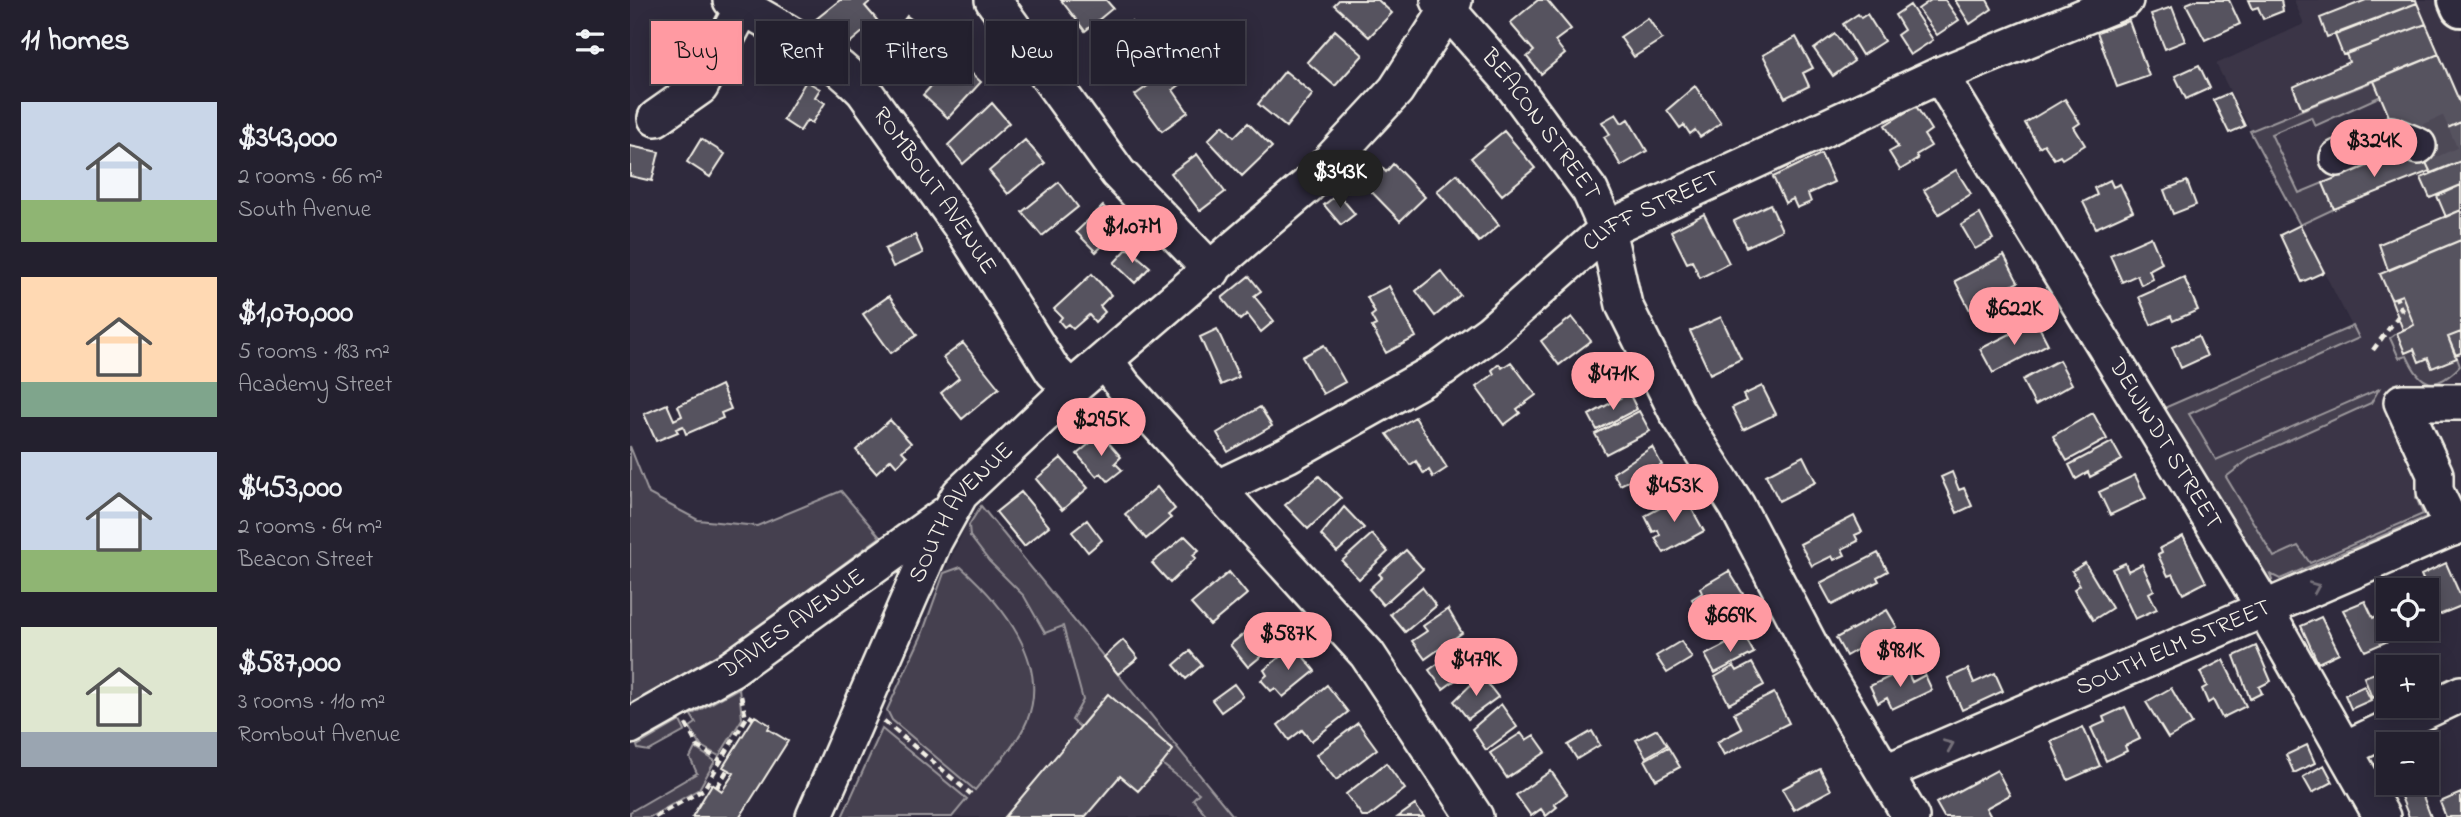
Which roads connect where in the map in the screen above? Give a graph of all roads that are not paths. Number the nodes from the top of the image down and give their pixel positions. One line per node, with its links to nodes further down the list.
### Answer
1 (993, 0): 12 (street)
2 (2125, 0): 7 (street, CLIFF STREET)
3 (2458, 0): 6 (main road)
4 (737, 3): 8 (street); 14 (street, ROMBOUT AVENUE)
5 (1447, 3): 11 (street, BEACON STREET); 12 (street, SOUTH AVENUE)
6 (2461, 7)
7 (1940, 75): 11 (street, CLIFF STREET); 19 (street, DEWINDT STREET)
8 (656, 118)
9 (2418, 146): 10 (street)
10 (2339, 158)
11 (1607, 229): 16 (street, CLIFF STREET); 23 (street, BEACON STREET)
12 (1212, 271): 13 (street, SOUTH AVENUE)
13 (1106, 360): 14 (street, SOUTH AVENUE); 16 (street)
14 (1072, 389): 17 (street, SOUTH AVENUE)
15 (2461, 402): 18 (street)
16 (1218, 488): 25 (street)
17 (951, 511): 21 (street, DAVIES AVENUE); 24 (street, SOUTH AVENUE)
18 (2457, 526): 19 (street, SOUTH ELM STREET, one-way to 18)
19 (2264, 609): 22 (street, DEWINDT STREET); 23 (street, SOUTH ELM STREET, one-way to 19)
20 (2461, 694): 22 (street)
21 (630, 726)
22 (2345, 749): 27 (street, DEWINDT STREET)
23 (1886, 772): 26 (street, BEACON STREET)
24 (814, 817)
25 (1475, 817)
26 (1911, 817)
27 (2382, 817)

